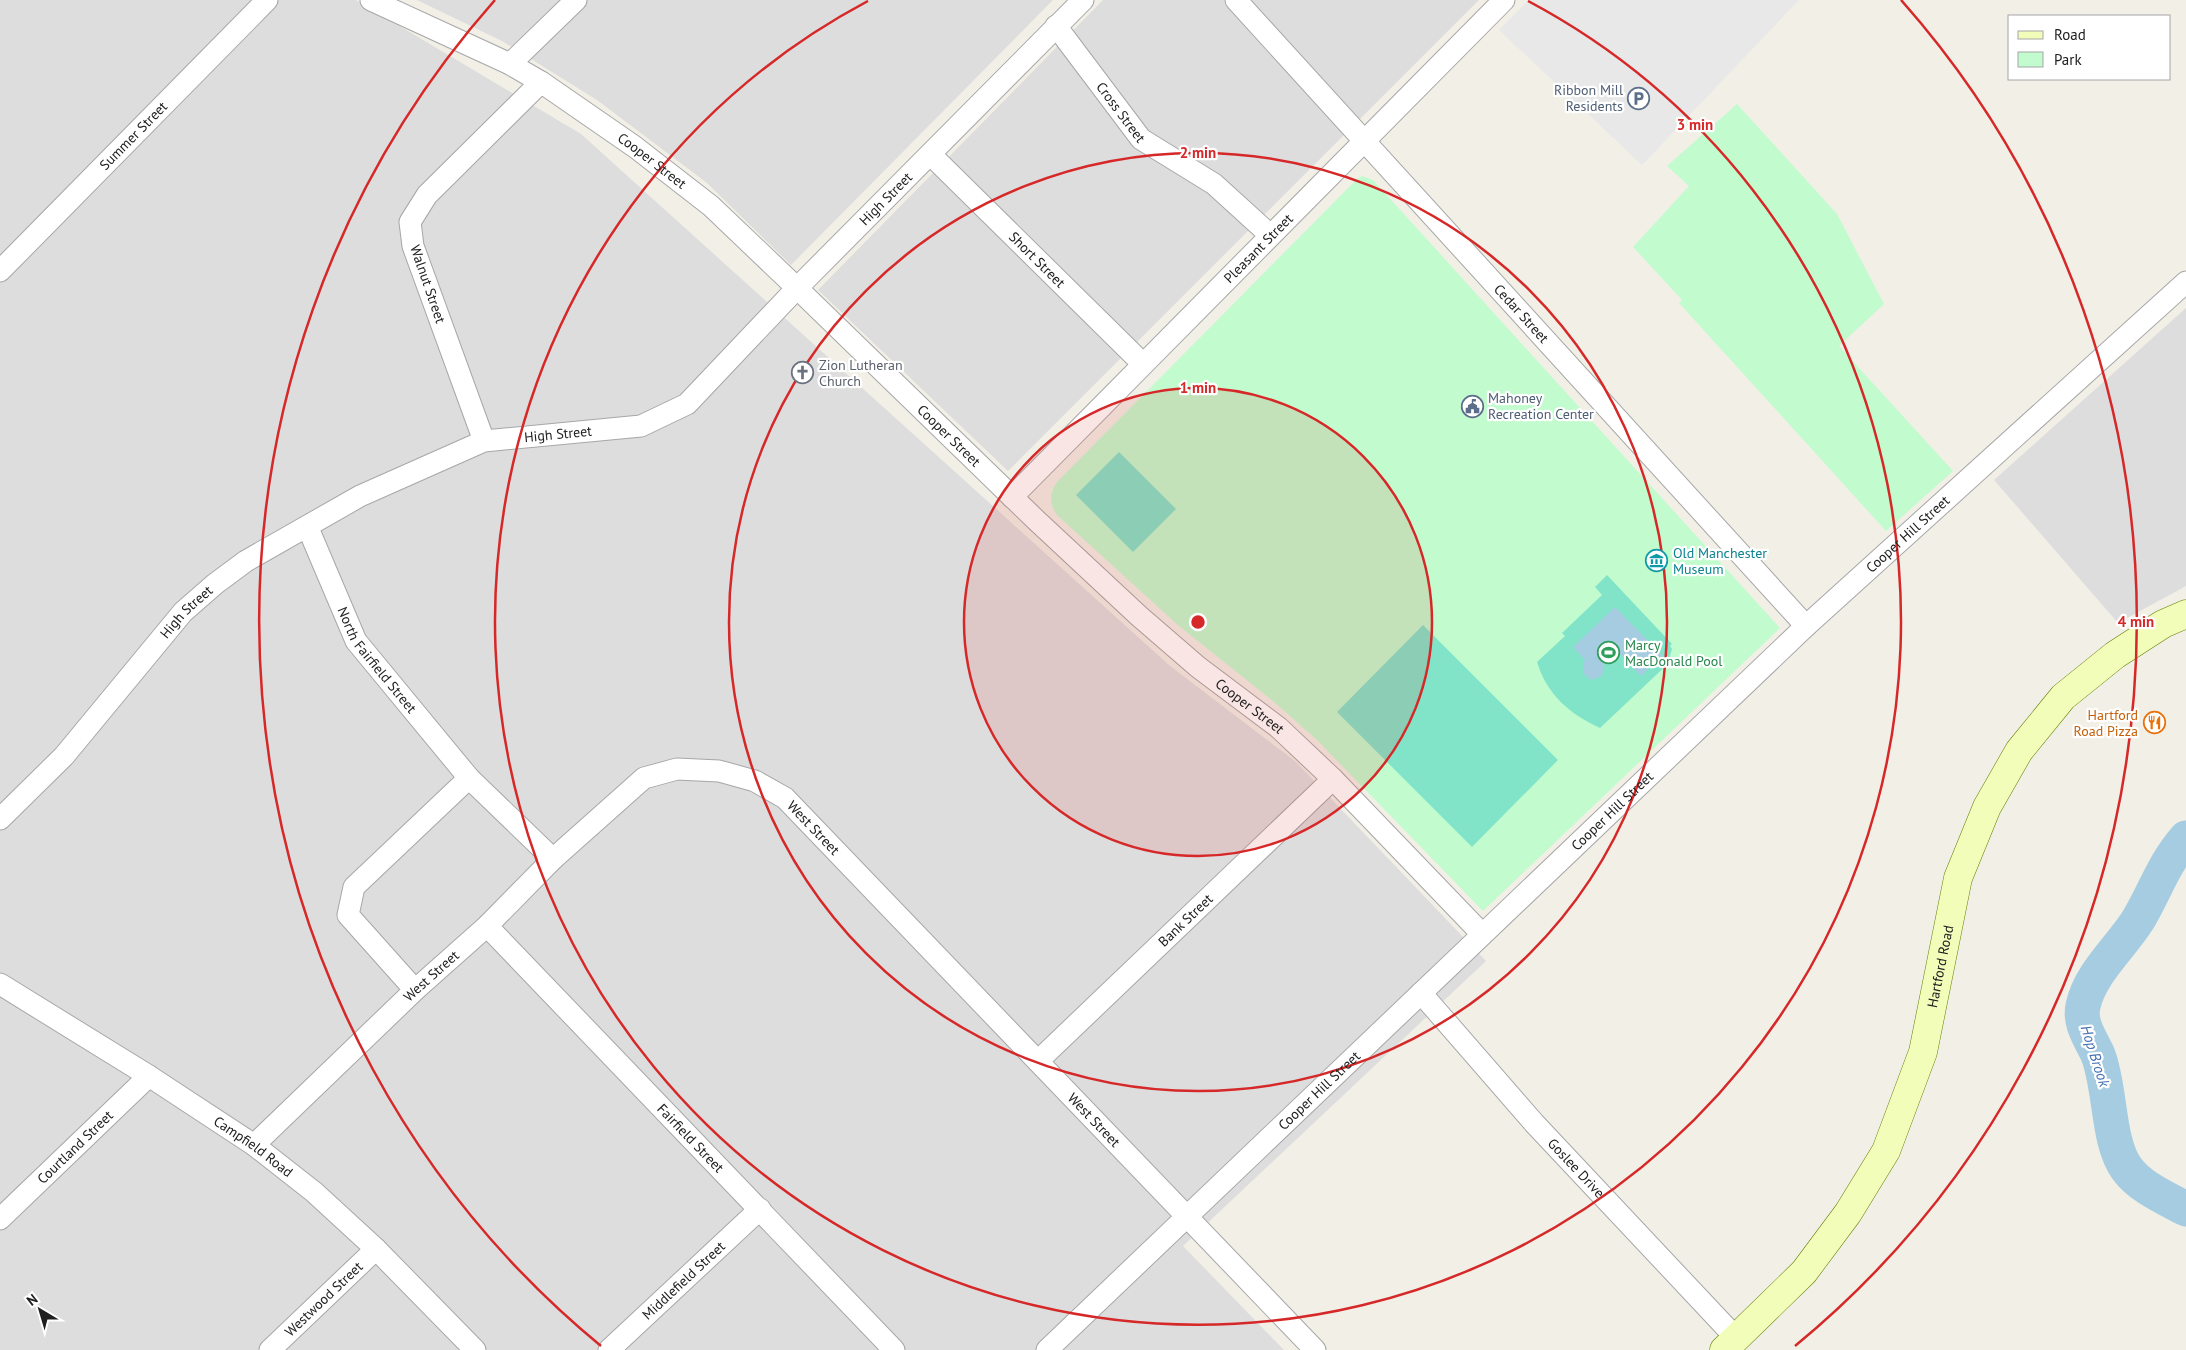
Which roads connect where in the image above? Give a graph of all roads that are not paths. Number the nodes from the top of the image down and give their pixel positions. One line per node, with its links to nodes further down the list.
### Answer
1 (267, 0): 13 (street, Summer Street)
2 (370, 0): 8 (street, Cooper Street)
3 (576, 0): 8 (street)
4 (1083, 0): 7 (street, High Street)
5 (1236, 0): 10 (street, Cedar Street)
6 (1501, 1): 10 (street, Pleasant Street)
7 (1056, 26): 11 (street, High Street); 12 (street, Cross Street)
8 (510, 64): 9 (street, Cooper Street)
9 (541, 82): 15 (street, Cooper Street); 17 (street, Walnut Street)
10 (1364, 140): 12 (street, Pleasant Street); 21 (street, Cedar Street)
11 (930, 155): 15 (street, High Street); 16 (street, Short Street)
12 (1270, 235): 16 (street, Pleasant Street)
13 (0, 271)
14 (2186, 282): 21 (street, Cooper Hill Street)
15 (798, 288): 17 (street, High Street); 18 (street, Cooper Street)
16 (1143, 364): 18 (street, Pleasant Street)
17 (484, 441): 19 (street, High Street)
18 (1012, 497): 23 (street, Cooper Street)
19 (308, 528): 22 (street, North Fairfield Street); 24 (street, High Street)
20 (2186, 614): 38 (main road, Hartford Road)
21 (1806, 626): 27 (street, Cooper Hill Street)
22 (469, 778): 25 (street, North Fairfield Street); 29 (street)
23 (1333, 779): 27 (street, Cooper Street); 31 (street, Bank Street)
24 (0, 819)
25 (553, 859): 26 (street, West Street); 31 (street, West Street)
26 (487, 926): 29 (street, West Street); 34 (street, Fairfield Street)
27 (1482, 934): 30 (street, Cooper Hill Street)
28 (0, 984): 32 (street, Campfield Road)
29 (415, 990): 33 (street, West Street)
30 (1421, 993): 35 (street, Cooper Hill Street); 38 (street, Goslee Drive)
31 (1038, 1061): 35 (street, West Street)
32 (149, 1076): 33 (street, Campfield Road); 36 (street, Courtland Street)
33 (254, 1145): 37 (street, Campfield Road)
34 (760, 1209): 41 (street, Middlefield Street); 42 (street, Fairfield Street)
35 (1187, 1216): 43 (street, Cooper Hill Street); 44 (street, West Street)
36 (0, 1219)
37 (376, 1249): 39 (street, Westwood Street); 40 (street, Campfield Road)
38 (1731, 1344)
39 (270, 1350)
40 (475, 1350)
41 (609, 1350)
42 (894, 1350)
43 (1047, 1350)
44 (1315, 1350)

